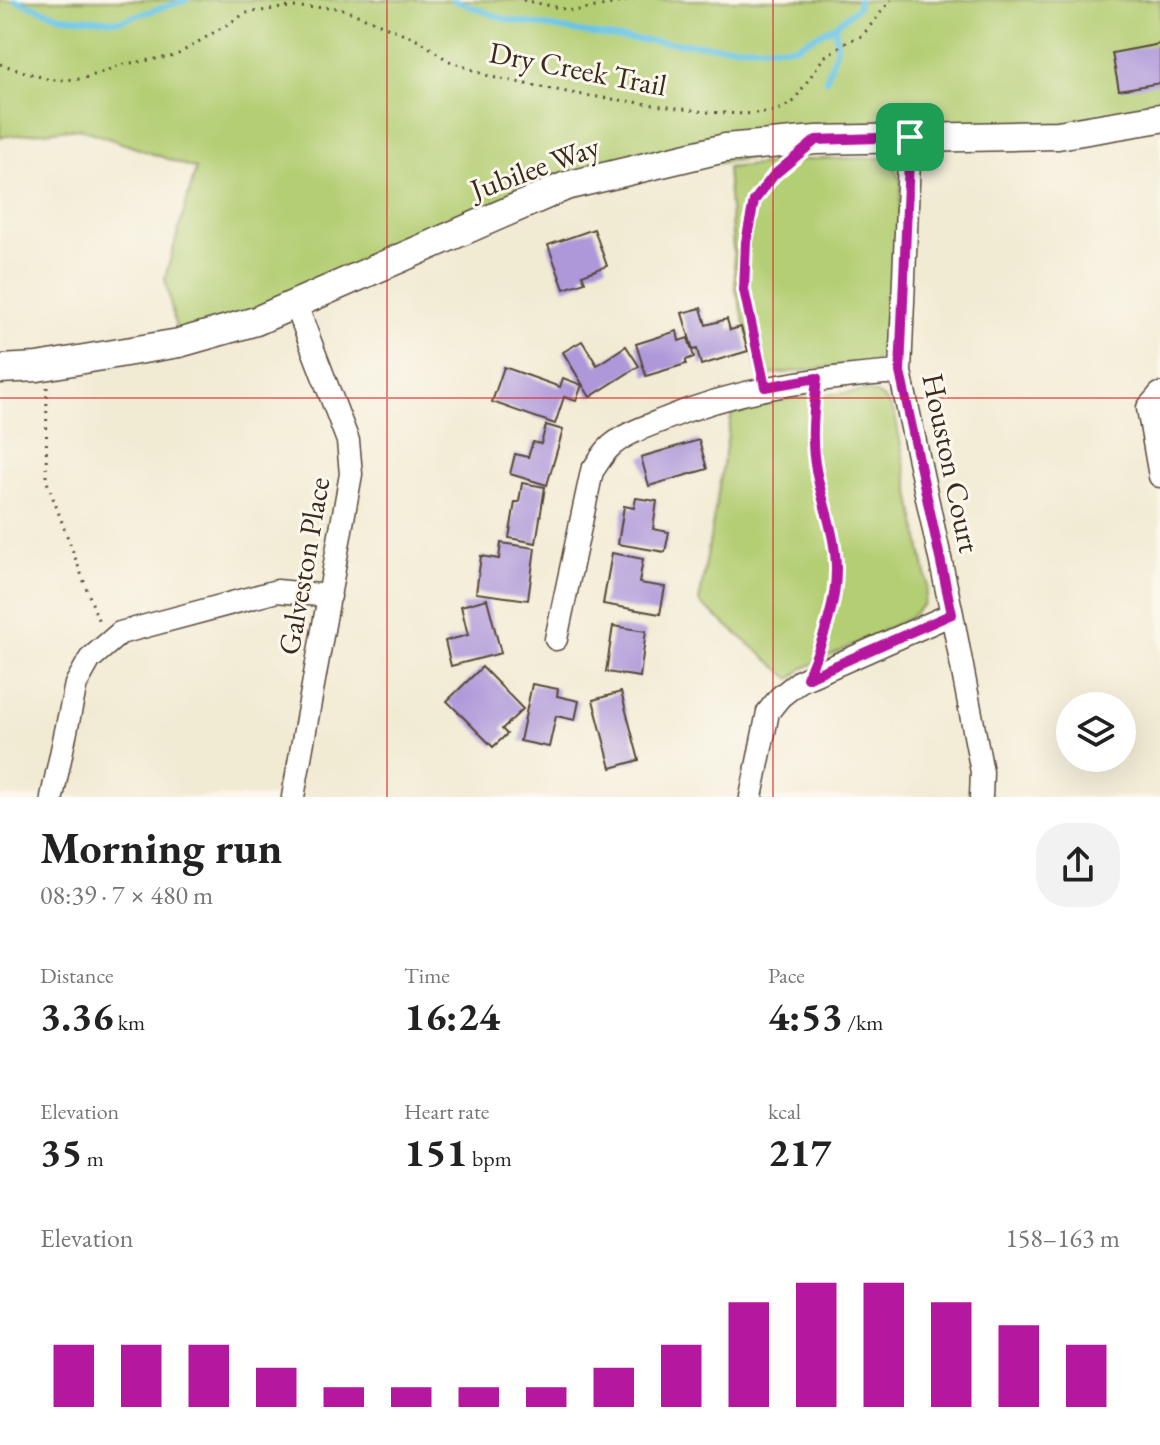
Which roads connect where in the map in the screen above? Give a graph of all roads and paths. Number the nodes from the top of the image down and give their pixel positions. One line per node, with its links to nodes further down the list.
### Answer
1 (288, 0): 5 (path)
2 (523, 0): 3 (path)
3 (633, 0)
4 (891, 0): 5 (path, Dry Creek Trail)
5 (289, 7): 6 (path, Dry Creek Trail)
6 (0, 64)
7 (1160, 118): 8 (street, Jubilee Way)
8 (910, 137): 10 (street, Jubilee Way); 13 (street, Houston Court)
9 (784, 166): 15 (path)
10 (296, 305): 11 (street, Jubilee Way); 18 (street, Galveston Place)
11 (47, 365): 12 (street, Jubilee Way); 21 (path)
12 (0, 369)
13 (900, 372): 14 (street); 19 (street, Houston Court)
14 (817, 378): 15 (street); 22 (path)
15 (765, 387): 20 (street)
16 (1160, 394): 17 (street)
17 (1160, 476)
18 (330, 596): 21 (street); 24 (street, Galveston Place)
19 (952, 614): 22 (street); 26 (street, Houston Court)
20 (556, 639)
21 (107, 644): 23 (street)
22 (807, 678): 25 (street)
23 (52, 797)
24 (293, 797)
25 (751, 797)
26 (981, 797)

